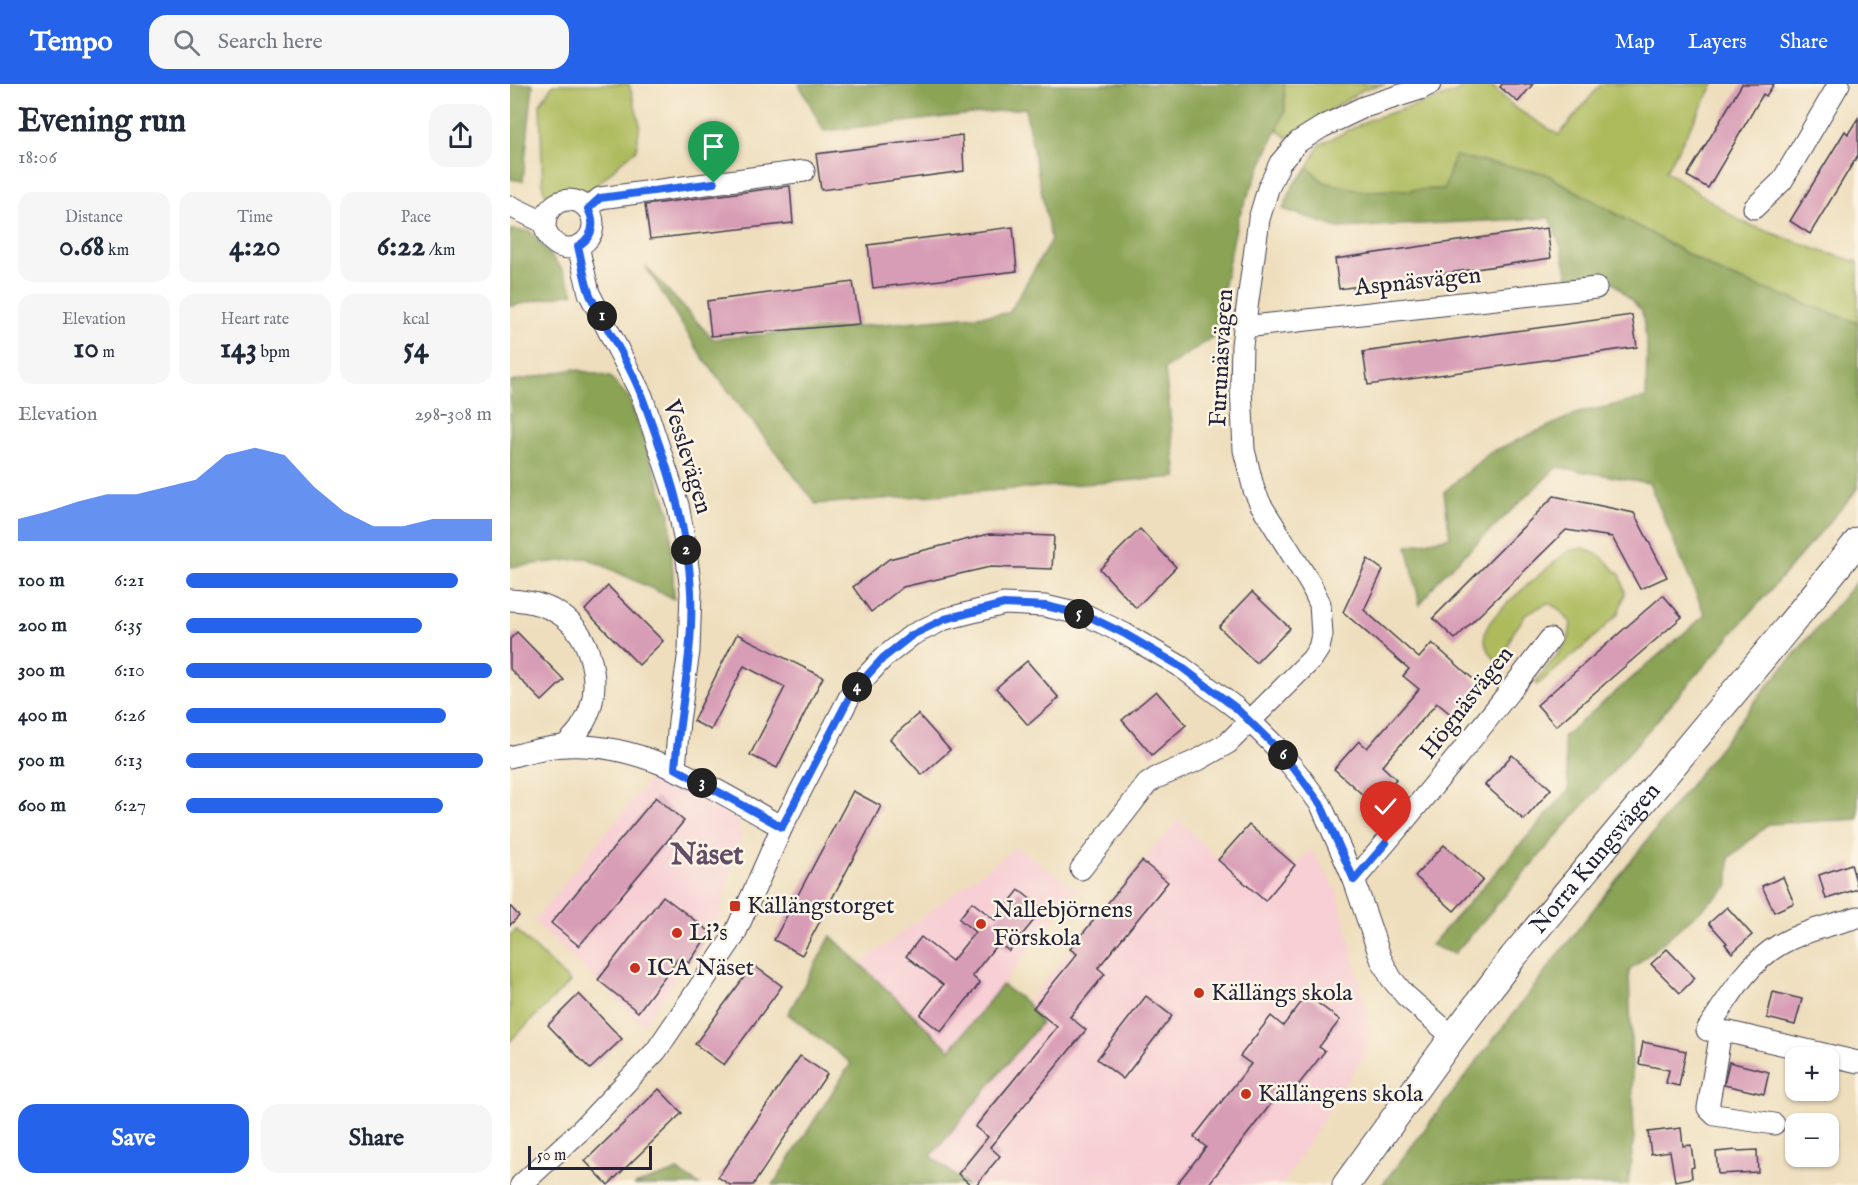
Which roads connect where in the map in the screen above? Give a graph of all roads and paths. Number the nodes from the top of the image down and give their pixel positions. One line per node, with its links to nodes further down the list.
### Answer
1 (1430, 84): 10 (street, Furunäsvägen)
2 (1839, 84): 5 (street)
3 (804, 171): 6 (street)
4 (510, 207): 7 (street)
5 (1754, 208)
6 (588, 209): 7 (street); 8 (street)
7 (545, 223): 8 (street)
8 (578, 246): 17 (street, Vesslevägen)
9 (1596, 288): 10 (street, Aspnäsvägen)
10 (1244, 327): 14 (street, Furunäsvägen)
11 (1858, 541): 23 (main road, Norra Kungsvägen)
12 (510, 600): 15 (street)
13 (1550, 639): 20 (street, Högnäsvägen)
14 (1250, 721): 18 (street); 19 (street, Furunäsvägen); 20 (street)
15 (565, 746): 16 (street); 17 (street)
16 (510, 757)
17 (675, 768): 18 (street)
18 (782, 827): 26 (street)
19 (1081, 869)
20 (1354, 880): 23 (street)
21 (1858, 917): 22 (street)
22 (1714, 1030): 24 (street); 25 (street)
23 (1453, 1037): 27 (main road, Norra Kungsvägen)
24 (1858, 1062)
25 (1774, 1124)
26 (521, 1185)
27 (1346, 1185)

